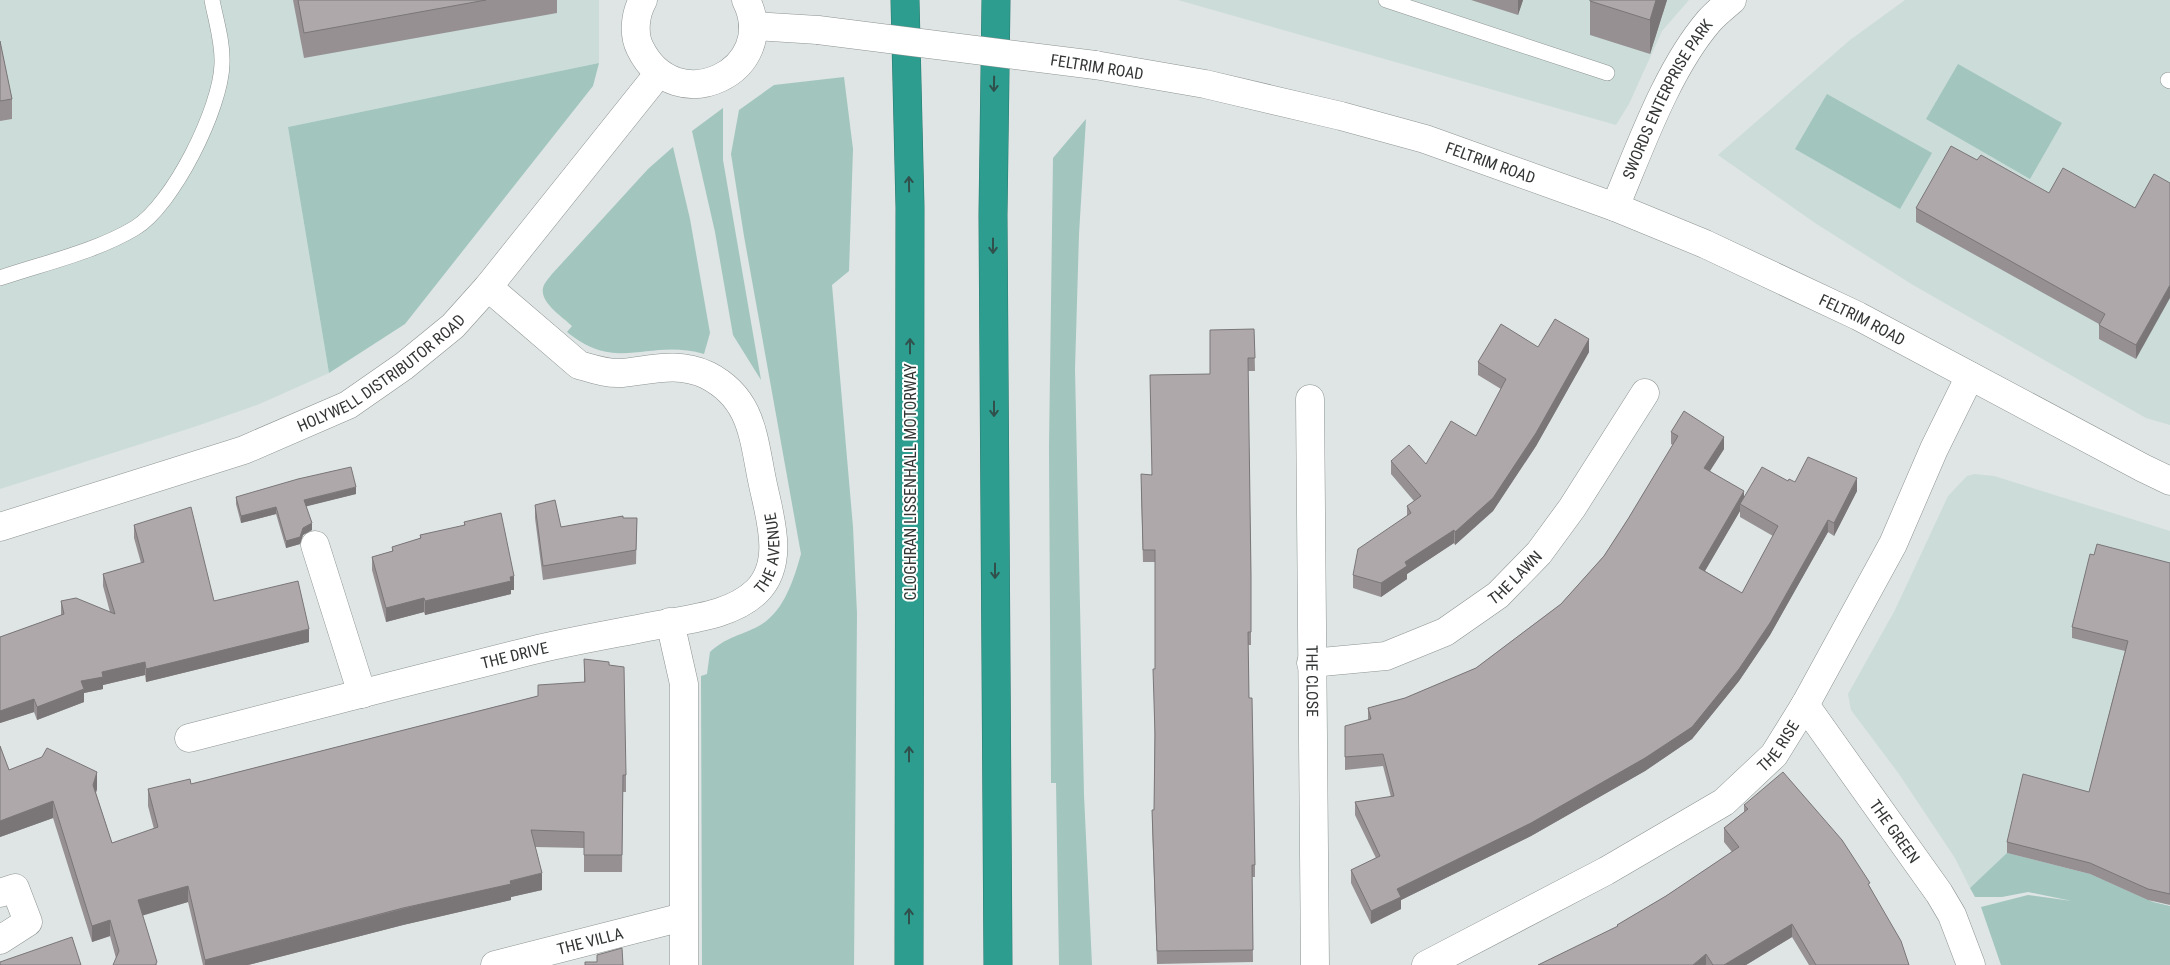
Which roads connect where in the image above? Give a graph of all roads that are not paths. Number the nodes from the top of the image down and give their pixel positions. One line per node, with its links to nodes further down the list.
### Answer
1 (212, 0): 13 (lane)
2 (643, 0): 10 (street)
3 (746, 0): 9 (street)
4 (905, 0): 31 (highway, CLOGHRAN LISSENHALL MOTORWAY, one-way to 4)
5 (996, 0): 32 (highway, one-way to 32)
6 (1386, 0): 8 (lane)
7 (1732, 0): 12 (street, SWORDS ENTERPRISE PARK)
8 (1415, 5): 11 (lane)
9 (753, 26): 10 (street); 12 (street, FELTRIM ROAD, bridge)
10 (659, 73): 14 (street, HOLYWELL DISTRIBUTOR ROAD)
11 (1607, 73)
12 (1615, 207): 15 (street, FELTRIM ROAD)
13 (0, 278)
14 (488, 287): 19 (street, HOLYWELL DISTRIBUTOR ROAD); 21 (street, THE AVENUE)
15 (1970, 376): 18 (street, FELTRIM ROAD); 24 (street, THE RISE)
16 (1645, 394): 22 (street, THE LAWN)
17 (1310, 399): 22 (street, THE CLOSE)
18 (2170, 481)
19 (0, 527)
20 (315, 545): 23 (street)
21 (670, 622): 23 (street, THE DRIVE); 27 (street)
22 (1311, 663): 33 (street, THE CLOSE)
23 (362, 694): 25 (street, THE DRIVE)
24 (1805, 705): 34 (street, THE RISE); 35 (street, THE GREEN)
25 (189, 738)
26 (0, 893): 28 (street)
27 (683, 917): 29 (street, THE VILLA); 30 (street)
28 (0, 940)
29 (495, 965)
30 (684, 965)
31 (909, 965)
32 (998, 965)
33 (1315, 965)
34 (1426, 965)
35 (1971, 965)

